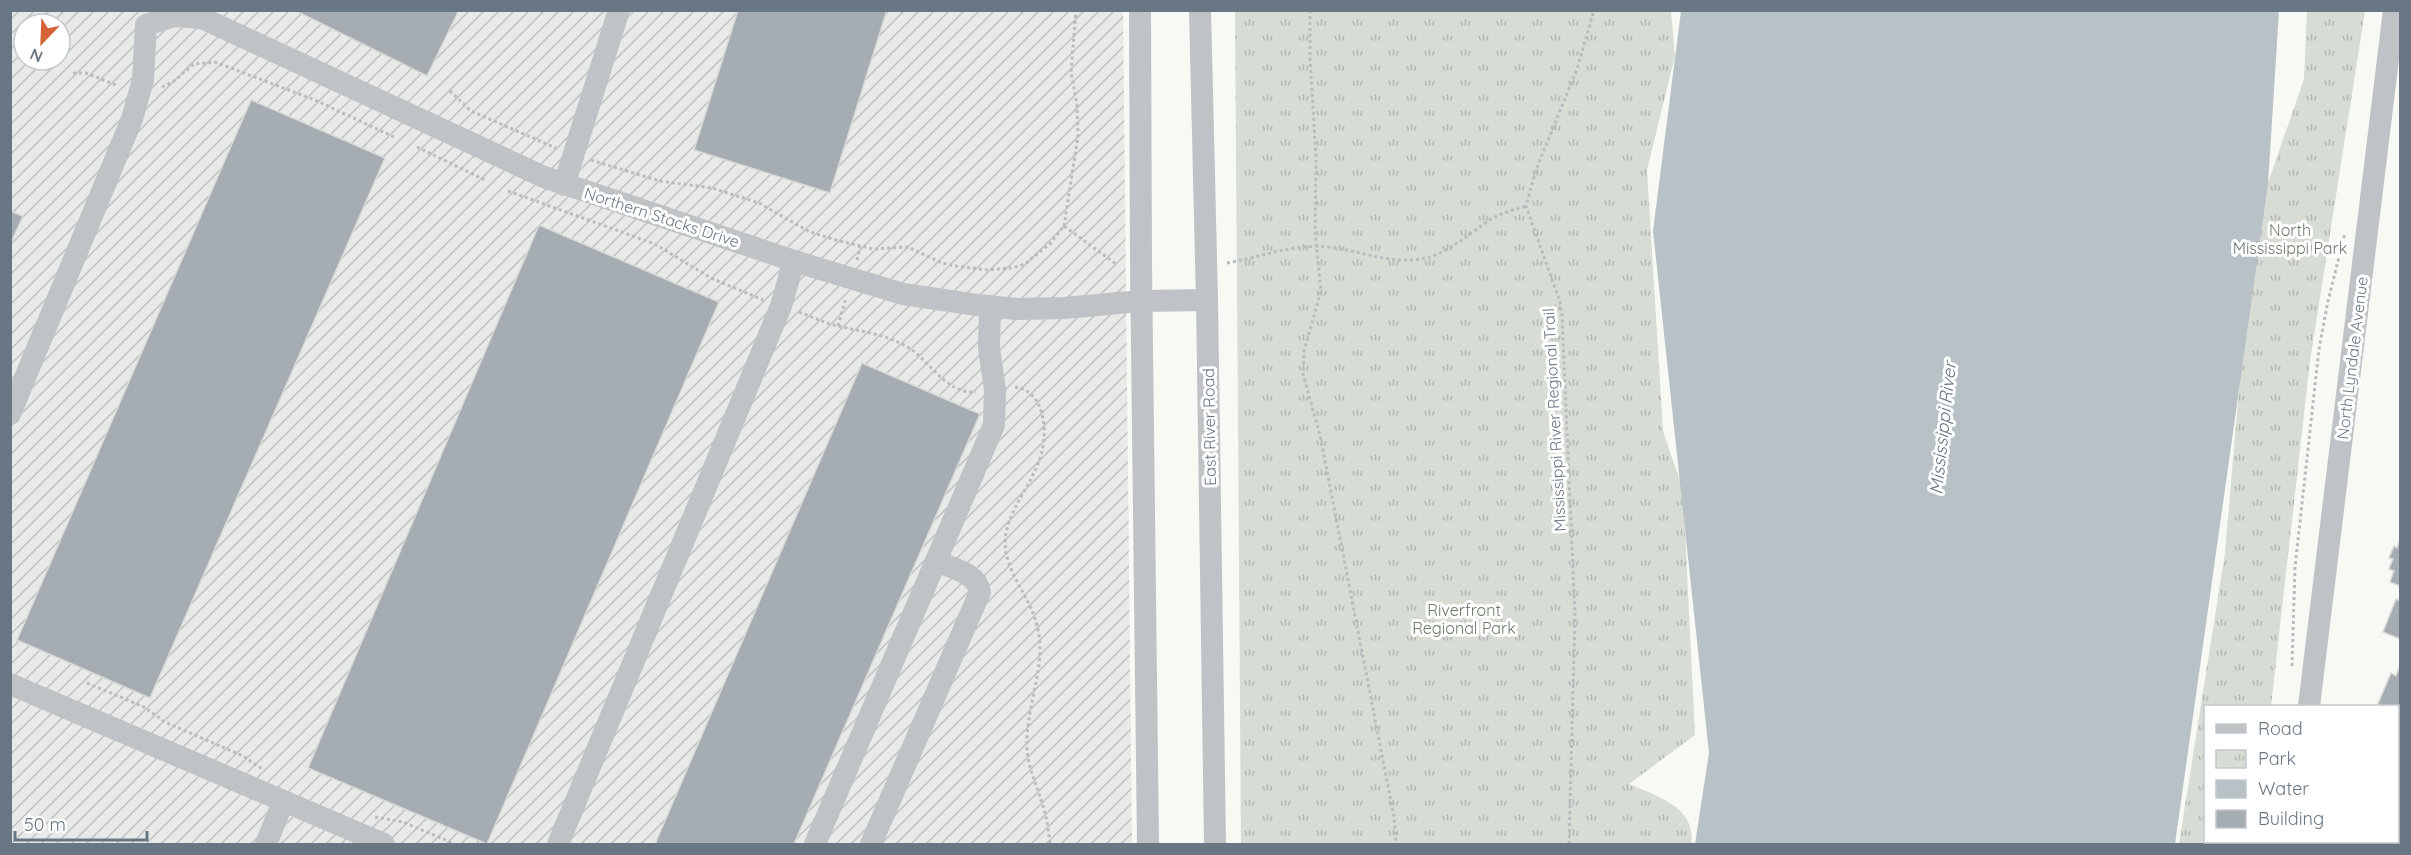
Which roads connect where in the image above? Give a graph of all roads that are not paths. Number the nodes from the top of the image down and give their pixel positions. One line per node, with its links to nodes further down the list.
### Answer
1 (619, 10): 5 (street)
2 (1140, 10): 8 (street)
3 (1200, 10): 7 (street, East River Road)
4 (2394, 10): 13 (street, North Lyndale Avenue)
5 (564, 184): 6 (street, Northern Stacks Drive); 10 (street, Northern Stacks Drive)
6 (794, 261): 9 (street, Northern Stacks Drive); 17 (street)
7 (1207, 300): 8 (street, Northern Stacks Drive); 21 (street, East River Road)
8 (1141, 301): 9 (street, Northern Stacks Drive); 20 (street)
9 (990, 306): 11 (street)
10 (10, 414)
11 (936, 561): 18 (street); 19 (street)
12 (10, 684): 14 (street)
13 (2309, 705)
14 (283, 802): 15 (street); 16 (street)
15 (266, 844)
16 (384, 844)
17 (558, 844)
18 (815, 844)
19 (871, 844)
20 (1148, 844)
21 (1215, 844)

